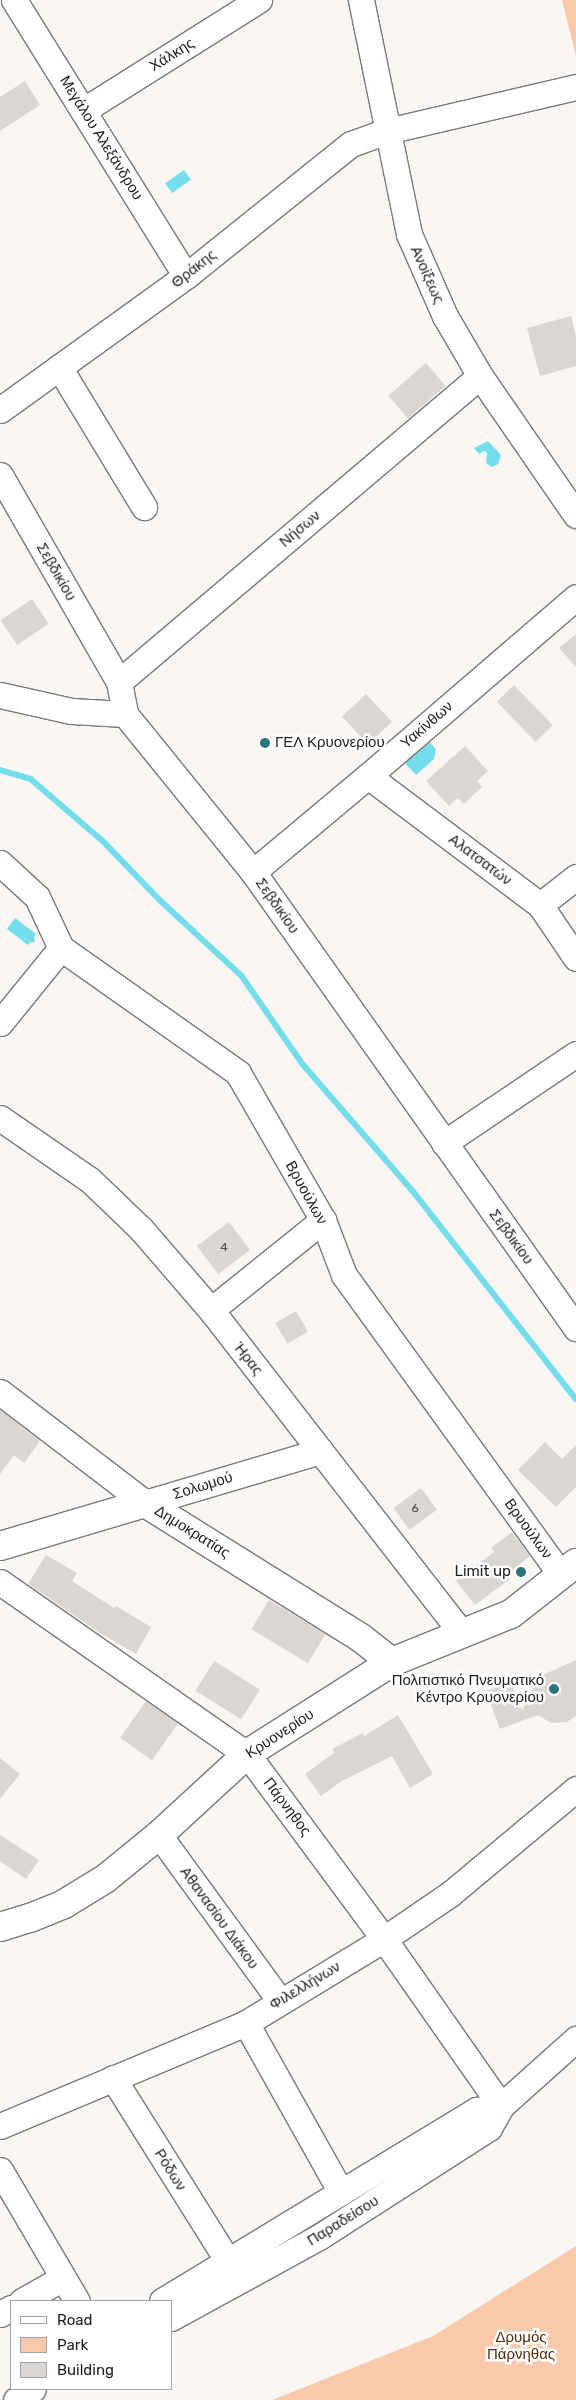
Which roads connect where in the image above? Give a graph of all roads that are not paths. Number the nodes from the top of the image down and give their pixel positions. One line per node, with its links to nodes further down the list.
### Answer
1 (14, 0): 6 (street, Μεγάλου Αλεξάνδρου)
2 (259, 0): 4 (street, Χάλκης)
3 (361, 0): 7 (street, Ανοίξεως)
4 (234, 7): 6 (street, Χάλκης)
5 (576, 88): 7 (street, Θράκης)
6 (84, 110): 8 (street, Μεγάλου Αλεξάνδρου)
7 (387, 131): 8 (street, Θράκης); 10 (street, Ανοίξεως)
8 (186, 276): 9 (street, Θράκης)
9 (59, 367): 11 (street, Θράκης); 13 (street)
10 (480, 376): 14 (street, Ανοίξεως); 16 (street, Νήσων)
11 (0, 410)
12 (0, 475): 16 (street, Σεβδικίου)
13 (144, 507)
14 (576, 515)
15 (576, 597): 19 (street, Υακίνθων)
16 (119, 682): 18 (street, Σεβδικίου)
17 (0, 695): 18 (street)
18 (125, 714): 21 (street, Σεβδικίου)
19 (368, 776): 21 (street, Υακίνθων); 23 (street, Αλατσατών)
20 (0, 863): 24 (street, Βρυούλων)
21 (253, 872): 29 (street, Σεβδικίου)
22 (576, 877): 23 (street)
23 (540, 905): 25 (street, Αλατσατών)
24 (61, 948): 26 (street); 30 (street, Βρυούλων)
25 (576, 958)
26 (0, 1023)
27 (576, 1054): 29 (street)
28 (0, 1118): 31 (street, Ήρας)
29 (444, 1143): 32 (street, Σεβδικίου)
30 (323, 1220): 31 (street); 37 (street, Βρυούλων)
31 (210, 1310): 34 (street, Ήρας)
32 (576, 1328)
33 (0, 1392): 35 (street, Δημοκρατίας)
34 (320, 1451): 35 (street, Σολωμού); 39 (street, Ήρας)
35 (146, 1504): 36 (main road, Σολωμού); 40 (main road, Δημοκρατίας)
36 (0, 1546)
37 (569, 1569): 39 (main road, Κρυονερίου)
38 (0, 1582): 41 (street, Πάρνηθος)
39 (462, 1634): 40 (main road, Κρυονερίου)
40 (392, 1662): 41 (main road, Κρυονερίου)
41 (248, 1754): 43 (main road, Κρυονερίου); 45 (street, Πάρνηθος)
42 (576, 1789): 45 (street, Φιλελλήνων)
43 (159, 1836): 44 (main road, Κρυονερίου); 46 (street, Αθανασίου Διάκου)
44 (0, 1927)
45 (384, 1938): 46 (street, Φιλελλήνων); 50 (street, Πάρνηθος)
46 (280, 2001): 47 (street, Φιλελλήνων)
47 (246, 2023): 49 (street, Φιλελλήνων); 53 (street)
48 (576, 2039): 50 (street, Παραδείσου)
49 (113, 2078): 51 (street, Φιλελλήνων); 54 (street, Ρόδων)
50 (501, 2106): 53 (street, Παραδείσου); 59 (street, Παραδείσου)
51 (0, 2126)
52 (0, 2170): 55 (street)
53 (342, 2192): 54 (street, Παραδείσου)
54 (228, 2261): 58 (street, Παραδείσου)
55 (63, 2278): 56 (street); 57 (street)
56 (24, 2300)
57 (76, 2300)
58 (164, 2300)
59 (172, 2317)
60 (31, 2390): 61 (street)
61 (16, 2400)

